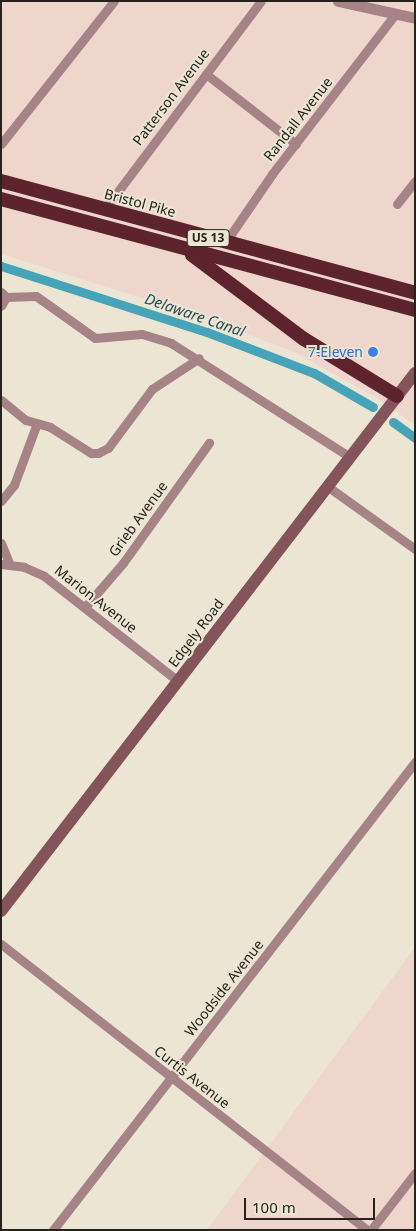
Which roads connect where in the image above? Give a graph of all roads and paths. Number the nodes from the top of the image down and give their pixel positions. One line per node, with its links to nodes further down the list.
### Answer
1 (114, 1): 7 (street)
2 (261, 1): 6 (street, Patterson Avenue)
3 (338, 1): 4 (street)
4 (395, 14): 5 (street); 8 (street, Randall Avenue)
5 (415, 18)
6 (206, 74): 8 (street); 13 (street, Patterson Avenue)
7 (1, 144)
8 (296, 144): 14 (street, Randall Avenue)
9 (1, 181): 13 (highway, Bristol Pike / US 13)
10 (415, 182): 12 (street)
11 (1, 199): 15 (highway, US 13)
12 (397, 204)
13 (104, 210): 14 (highway, Bristol Pike / US 13)
14 (225, 243): 16 (highway, Bristol Pike / US 13)
15 (182, 248): 19 (highway, US 13); 22 (highway)
16 (415, 293)
17 (4, 295): 18 (street); 20 (street)
18 (1, 306)
19 (415, 310)
20 (199, 358): 24 (street); 26 (street)
21 (415, 373): 22 (main road, Edgely Road)
22 (397, 396): 26 (main road, Edgely Road)
23 (1, 400): 24 (street)
24 (37, 423): 28 (street)
25 (209, 443): 32 (street, Grieb Avenue)
26 (350, 457): 27 (main road, Edgely Road)
27 (327, 486): 30 (street); 33 (main road, Edgely Road)
28 (1, 501)
29 (1, 543): 31 (street, Marion Avenue)
30 (415, 549)
31 (5, 563): 32 (street, Marion Avenue)
32 (86, 608): 33 (street, Marion Avenue)
33 (178, 681): 35 (main road, Edgely Road)
34 (415, 762): 37 (street, Woodside Avenue)
35 (1, 911)
36 (1, 944): 37 (street, Curtis Avenue)
37 (171, 1078): 39 (street, Woodside Avenue); 40 (street, Curtis Avenue)
38 (415, 1173): 41 (street)
39 (53, 1230)
40 (367, 1230)
41 (371, 1230)

